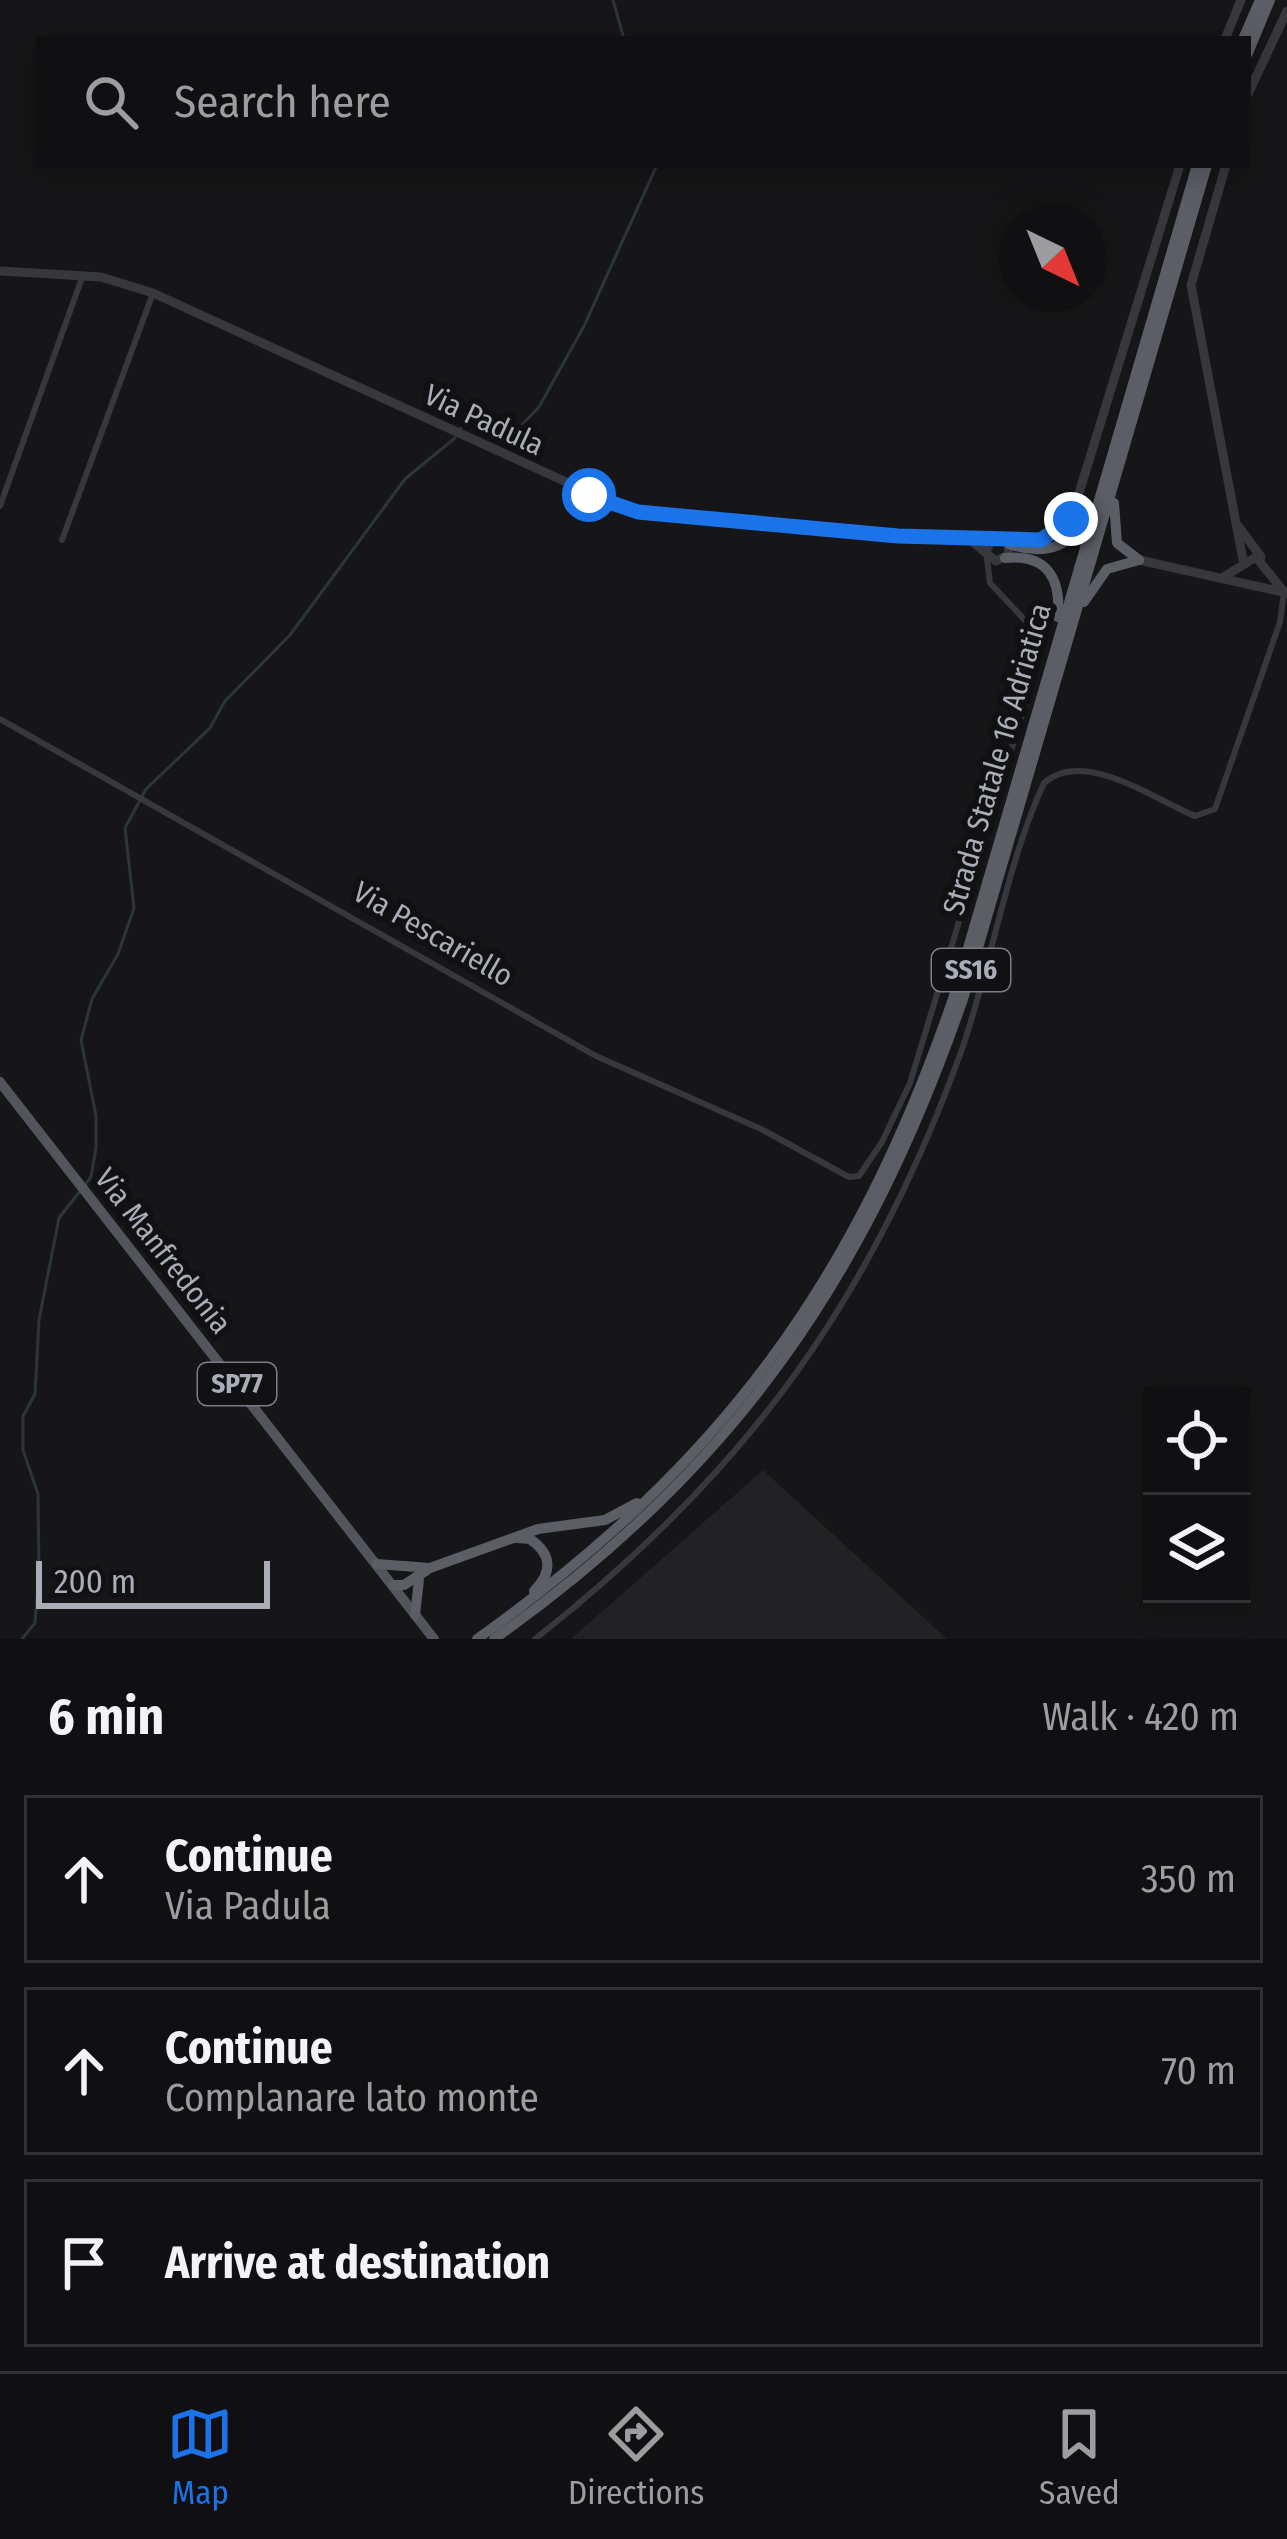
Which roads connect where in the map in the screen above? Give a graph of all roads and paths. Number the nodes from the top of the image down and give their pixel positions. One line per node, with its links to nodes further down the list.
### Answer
1 (1241, 0): 5 (street)
2 (1261, 0): 6 (highway)
3 (1272, 0): 7 (highway)
4 (1287, 11): 8 (street)
5 (1226, 36)
6 (1244, 36)
7 (1251, 45)
8 (1251, 88)
9 (1179, 168): 20 (street, Via Padula)
10 (1196, 168): 16 (highway, Strada Statale 16 Adriatica / SS16)
11 (1207, 168): 16 (highway, Strada Statale 16 Adriatica / SS16)
12 (1225, 168): 18 (street)
13 (0, 271): 14 (street, Via Padula)
14 (83, 275): 15 (street, Via Padula); 17 (street)
15 (153, 293): 19 (street, Via Padula); 21 (street)
16 (1116, 459): 20 (highway); 24 (highway); 29 (highway, Strada Statale 16 Adriatica / SS16)
17 (0, 506)
18 (1236, 523): 25 (street); 26 (street)
19 (967, 538): 20 (street, Via Padula); 22 (street, Via Padula)
20 (1001, 539): 22 (street); 23 (street)
21 (62, 540)
22 (986, 551): 23 (street, Via Padula); 27 (street)
23 (1003, 559): 27 (street); 29 (highway)
24 (1138, 560): 26 (street); 29 (highway)
25 (1266, 567): 26 (street); 26 (street); 28 (street)
26 (1244, 575): 28 (street)
27 (990, 583): 30 (street, Via Pescariello)
28 (1285, 592): 43 (street)
29 (1061, 641): 32 (highway, Strada Statale 16 Adriatica / SS16); 42 (highway, Strada Statale 16 Adriatica / SS16)
30 (0, 719)
31 (0, 1082): 34 (main road, Via Manfredonia / SP77)
32 (674, 1476): 33 (highway); 39 (highway, Strada Statale 16 Adriatica / SS16)
33 (511, 1537): 36 (highway); 39 (highway)
34 (376, 1564): 35 (highway); 37 (main road, SP77)
35 (407, 1570): 36 (highway); 37 (highway)
36 (425, 1572): 37 (highway); 38 (highway)
37 (393, 1585): 38 (main road, SP77)
38 (416, 1615): 40 (main road, SP77)
39 (511, 1615): 41 (highway, Strada Statale 16 Adriatica / SS16)
40 (434, 1639)
41 (477, 1639)
42 (494, 1639)
43 (535, 1639)

